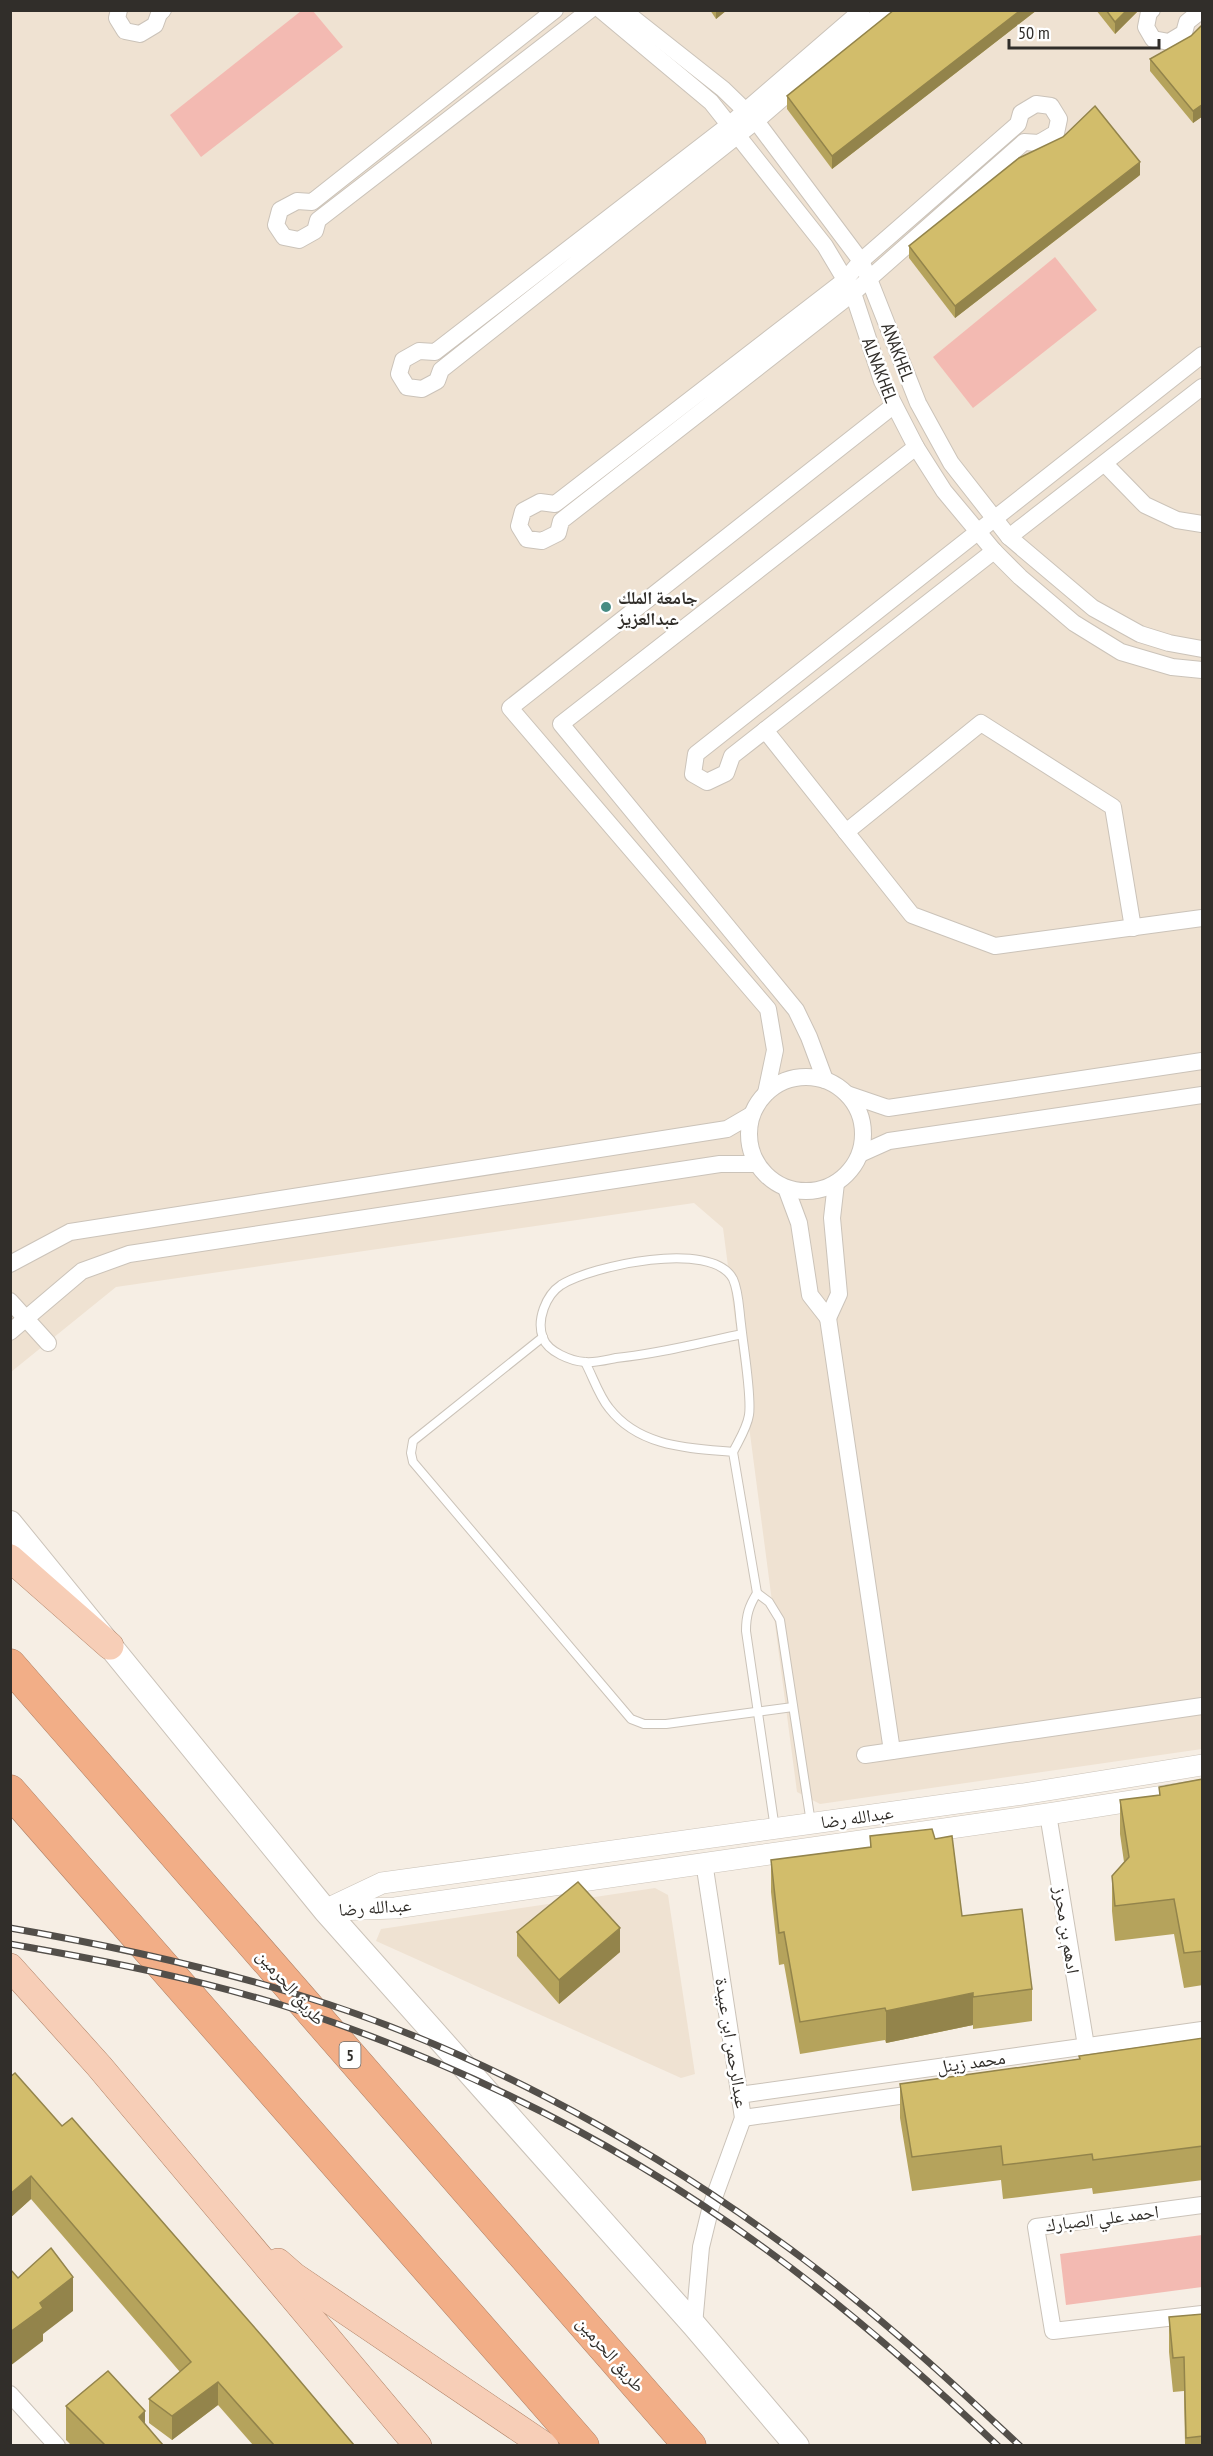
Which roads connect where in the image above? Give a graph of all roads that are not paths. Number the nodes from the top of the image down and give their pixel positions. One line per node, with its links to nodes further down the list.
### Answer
1 (119, 10): 2 (street)
2 (163, 10)
3 (555, 10): 4 (street)
4 (590, 10)
5 (601, 10): 12 (street, ALNAKHEL)
6 (624, 10): 11 (street, ANAKHEL)
7 (862, 10): 11 (street)
8 (885, 10): 11 (street)
9 (1152, 10): 10 (street)
10 (1202, 10)
11 (751, 115): 12 (street); 13 (street, ANAKHEL)
12 (734, 129): 12 (street); 15 (street, ALNAKHEL)
13 (861, 261): 14 (street, ANAKHEL); 14 (street); 15 (street)
14 (869, 279): 15 (street); 21 (street, ANAKHEL)
15 (849, 286): 15 (street); 18 (street, ALNAKHEL)
16 (1203, 356): 21 (street)
17 (1203, 387): 20 (street)
18 (893, 406): 19 (street, ALNAKHEL); 34 (street)
19 (916, 447): 23 (street, ALNAKHEL); 33 (street)
20 (1105, 464): 22 (street); 24 (street)
21 (995, 519): 23 (street); 24 (street, ANAKHEL)
22 (1203, 524)
23 (979, 532): 25 (street, ALNAKHEL); 28 (street)
24 (1010, 537): 26 (street, ANAKHEL)
25 (994, 550): 27 (street, ALNAKHEL); 28 (street)
26 (1203, 649)
27 (1203, 670)
28 (765, 730): 29 (street)
29 (846, 832): 31 (street); 31 (street)
30 (1203, 918): 31 (street)
31 (1133, 928)
32 (1203, 1061): 35 (street)
33 (825, 1080): 34 (street); 35 (street)
34 (765, 1093): 37 (street)
35 (847, 1094): 38 (street)
36 (1203, 1095): 38 (street)
37 (751, 1114): 39 (street); 42 (street)
38 (860, 1154): 40 (street)
39 (756, 1164): 41 (street); 45 (street)
40 (836, 1183): 41 (street); 44 (street)
41 (786, 1188): 44 (street)
42 (10, 1264)
43 (10, 1301): 45 (street)
44 (828, 1318): 60 (street)
45 (26, 1319): 46 (street); 49 (street)
46 (10, 1332)
47 (742, 1334): 48 (lane); 50 (lane); 51 (lane)
48 (543, 1337): 50 (lane); 59 (lane)
49 (48, 1343)
50 (585, 1362): 51 (lane)
51 (733, 1452): 54 (lane)
52 (10, 1523): 55 (main road)
53 (10, 1558): 55 (main road)
54 (758, 1593): 58 (lane); 59 (lane)
55 (111, 1646): 69 (main road)
56 (10, 1665): 85 (highway, طريق الحرمين / 5)
57 (1203, 1706): 60 (street)
58 (793, 1707): 59 (lane); 66 (lane)
59 (758, 1712): 67 (lane)
60 (892, 1751): 61 (street)
61 (865, 1755)
62 (1203, 1765): 66 (street, عبدالله رضا)
63 (1203, 1790): 65 (street, عبدالله رضا)
64 (10, 1791): 84 (highway)
65 (1048, 1814): 68 (street, عبدالله رضا); 72 (street, ادهم بن محرز)
66 (811, 1823): 67 (street, عبدالله رضا)
67 (775, 1828): 69 (street, عبدالله رضا)
68 (704, 1862): 69 (street, عبدالله رضا); 74 (street, عبدالرحمن ابن عبيدة)
69 (325, 1910): 79 (main road)
70 (13, 1974): 77 (main road)
71 (1203, 2030): 72 (street, محمد زينل)
72 (1086, 2046): 74 (street, محمد زينل)
73 (932, 2091): 75 (street, محمد زينل)
74 (739, 2095): 75 (street, عبدالرحمن ابن عبيدة)
75 (743, 2118): 79 (street, عبدالرحمن ابن عبيدة)
76 (1203, 2205): 78 (street, احمد علي الصبارك)
77 (225, 2216): 82 (main road); 83 (main road)
78 (1203, 2314)
79 (694, 2325): 86 (main road)
80 (12, 2396): 81 (street)
81 (57, 2445)
82 (418, 2445)
83 (545, 2445)
84 (583, 2445)
85 (690, 2445)
86 (797, 2445)

